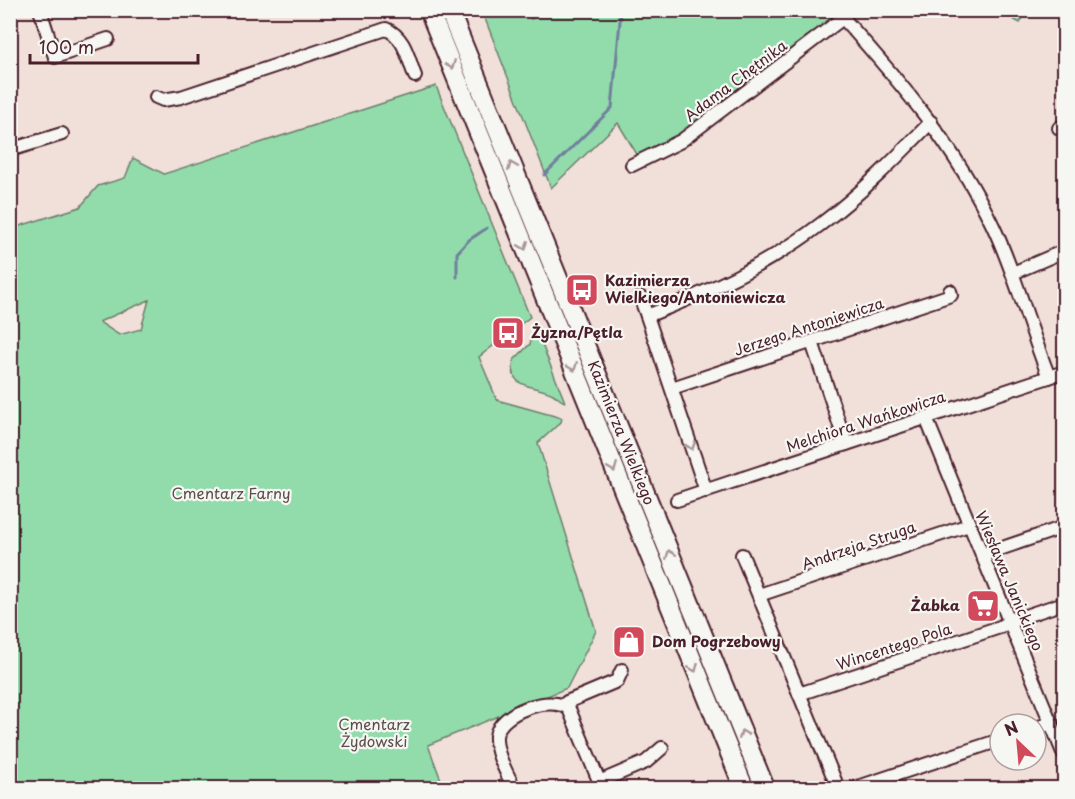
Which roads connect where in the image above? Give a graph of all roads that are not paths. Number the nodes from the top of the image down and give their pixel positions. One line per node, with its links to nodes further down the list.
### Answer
1 (40, 10): 5 (street)
2 (429, 10): 18 (main road, Kazimierza Wielkiego, one-way to 18)
3 (449, 10): 17 (main road, Kazimierza Wielkiego, one-way to 3)
4 (846, 14): 8 (street); 11 (street, Adama Chętnika)
5 (108, 39)
6 (415, 76): 7 (street)
7 (156, 97)
8 (931, 122): 13 (street); 16 (street)
9 (62, 134): 10 (street)
10 (10, 150)
11 (632, 165)
12 (1065, 251): 13 (street)
13 (1013, 273): 21 (street)
14 (950, 291): 19 (street, Jerzego Antoniewicza)
15 (640, 297): 16 (street)
16 (647, 316): 22 (street)
17 (574, 317): 18 (main road); 45 (main road, Kazimierza Wielkiego, one-way to 17)
18 (554, 320): 44 (main road, Kazimierza Wielkiego, one-way to 44)
19 (812, 342): 22 (street, Jerzego Antoniewicza); 24 (street)
20 (1065, 372): 21 (street, Melchiora Wańkowicza)
21 (1049, 377): 23 (street, Melchiora Wańkowicza)
22 (672, 388): 25 (street, one-way to 25)
23 (926, 418): 24 (street, Melchiora Wańkowicza); 27 (street, Wiesława Janickiego)
24 (846, 444): 25 (street, Melchiora Wańkowicza)
25 (706, 490): 26 (street, Melchiora Wańkowicza)
26 (676, 500)
27 (969, 525): 30 (street, Wiesława Janickiego); 31 (street, Andrzeja Struga)
28 (1065, 527): 30 (street)
29 (742, 555): 31 (street)
30 (982, 555): 33 (street, Wiesława Janickiego)
31 (759, 595): 35 (street)
32 (1065, 603): 33 (street, Wincentego Pola)
33 (1010, 621): 35 (street, Wincentego Pola); 37 (street, Wiesława Janickiego)
34 (622, 670): 36 (street)
35 (799, 694): 46 (street)
36 (564, 705): 42 (street); 43 (street)
37 (1052, 723): 38 (street); 41 (street, Wiesława Janickiego)
38 (1048, 724)
39 (988, 744): 47 (street)
40 (662, 748): 42 (street)
41 (1063, 749)
42 (601, 785)
43 (514, 789)
44 (744, 789)
45 (765, 789)
46 (838, 789)
47 (855, 789)

